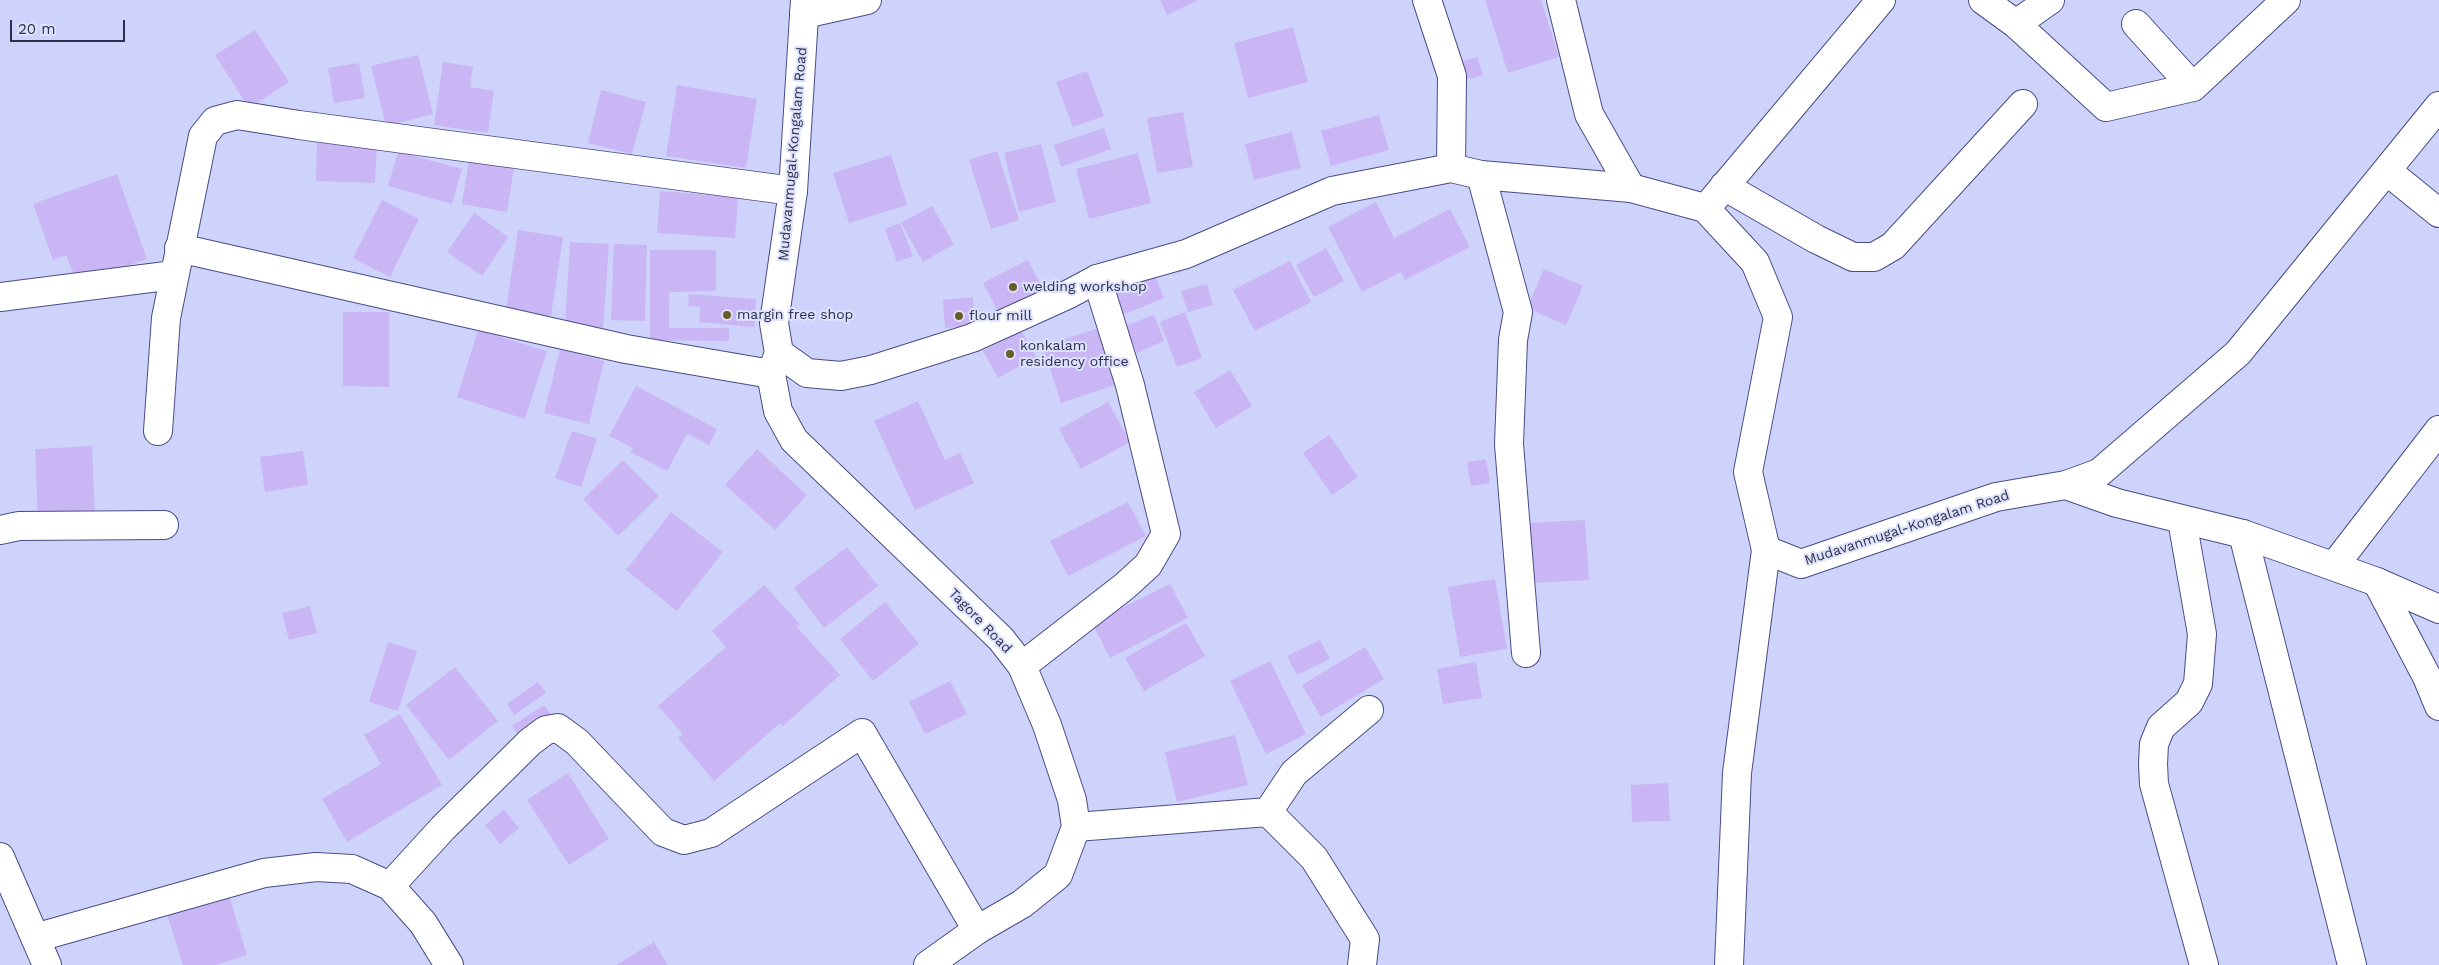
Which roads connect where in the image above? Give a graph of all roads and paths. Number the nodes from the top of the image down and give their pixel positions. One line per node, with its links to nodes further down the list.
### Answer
1 (867, 0): 8 (street)
2 (1427, 0): 14 (street)
3 (1561, 0): 18 (street)
4 (1881, 0): 17 (street)
5 (1983, 0): 9 (street)
6 (2050, 0): 9 (street)
7 (2286, 0): 11 (street)
8 (805, 7): 19 (street, Mudavanmugal-Kongalam Road)
9 (2016, 24): 11 (street)
10 (2136, 24): 11 (street)
11 (2193, 87)
12 (2023, 104): 17 (street)
13 (2439, 106): 15 (street)
14 (1451, 168): 16 (street); 24 (street)
15 (2387, 172): 21 (street); 29 (street)
16 (1481, 175): 18 (street); 38 (street)
17 (1724, 186): 20 (street)
18 (1631, 188): 20 (street)
19 (793, 191): 22 (street); 26 (street, Mudavanmugal-Kongalam Road)
20 (1705, 208): 34 (street)
21 (2439, 213)
22 (180, 248): 23 (street); 26 (street)
23 (174, 275): 25 (street); 28 (street)
24 (1097, 279): 26 (street); 39 (street)
25 (0, 297)
26 (775, 363): 39 (street, Tagore Road)
27 (2439, 430): 35 (street)
28 (158, 431)
29 (2066, 485): 30 (street, Mudavanmugal-Kongalam Road); 34 (street, Mudavanmugal-Kongalam Road)
30 (2182, 520): 33 (street, Mudavanmugal-Kongalam Road); 53 (street)
31 (164, 525): 32 (street)
32 (0, 530)
33 (2243, 534): 35 (street, Mudavanmugal-Kongalam Road); 54 (street)
34 (1766, 550): 52 (street)
35 (2334, 566): 36 (street, Mudavanmugal-Kongalam Road)
36 (2377, 582): 37 (street, Mudavanmugal-Kongalam Road); 40 (street)
37 (2439, 609)
38 (1526, 653)
39 (1022, 666): 43 (street, Tagore Road)
40 (2439, 706)
41 (1369, 710): 42 (street)
42 (1268, 812): 43 (street); 51 (street)
43 (1076, 827): 46 (street, Tagore Road)
44 (0, 857): 47 (street)
45 (390, 886): 46 (street); 47 (street); 49 (street)
46 (976, 930): 50 (street, Tagore Road)
47 (35, 938): 48 (street)
48 (47, 965)
49 (449, 965)
50 (928, 965)
51 (1362, 965)
52 (1729, 965)
53 (2204, 965)
54 (2352, 965)

